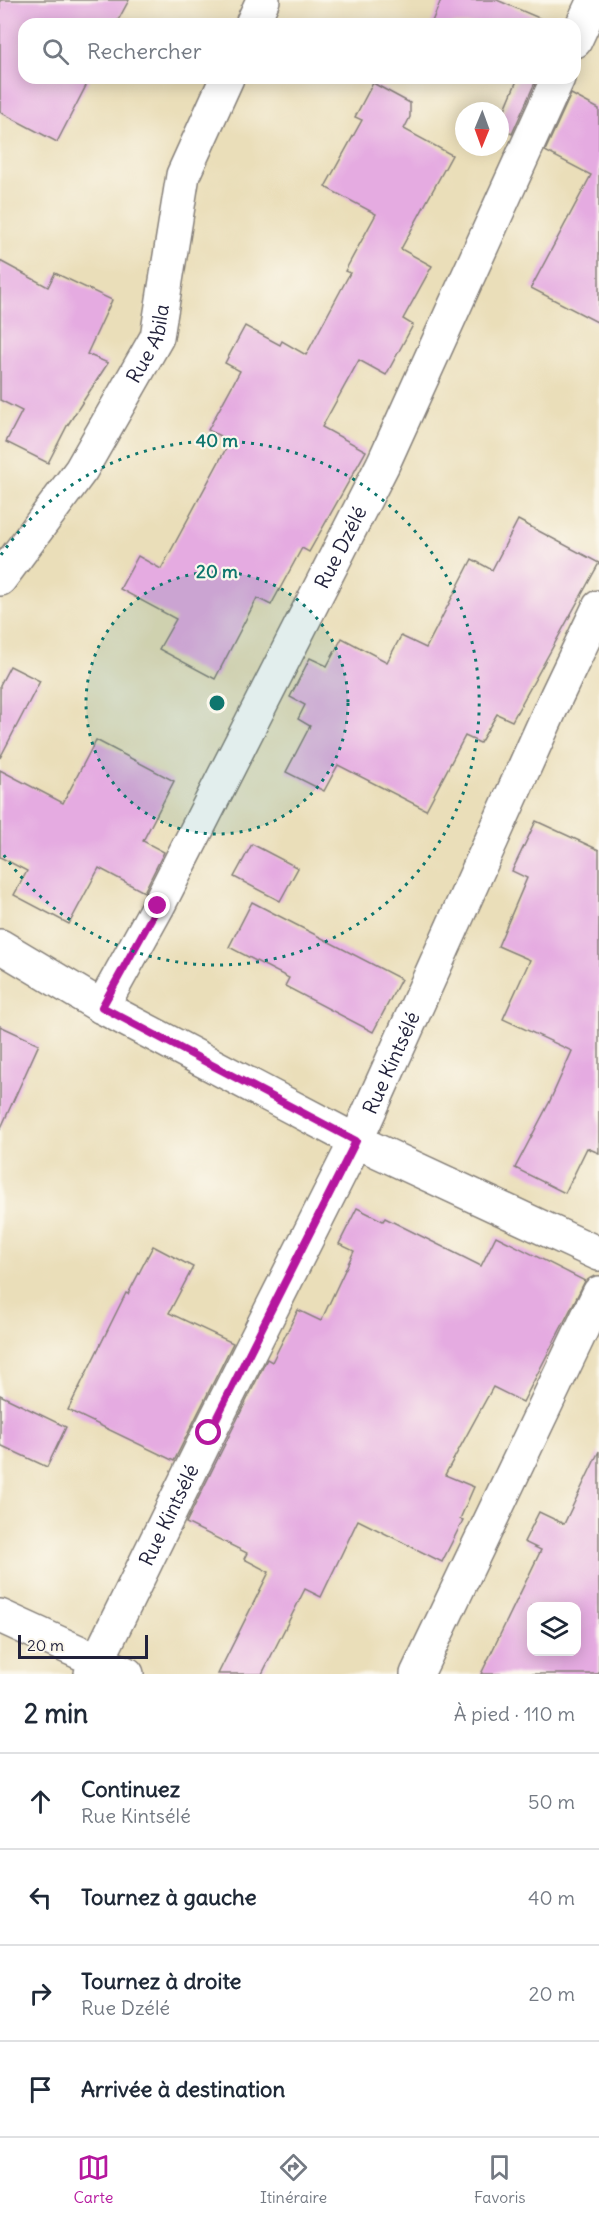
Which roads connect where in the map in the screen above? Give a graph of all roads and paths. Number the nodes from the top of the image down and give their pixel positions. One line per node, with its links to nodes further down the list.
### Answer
1 (263, 0): 3 (street)
2 (594, 0): 4 (street)
3 (255, 18)
4 (581, 28)
5 (224, 84): 7 (street, Rue Abila)
6 (555, 84): 10 (street, Rue Dzélé)
7 (0, 579)
8 (599, 606): 11 (street, Rue Kintsélé)
9 (0, 946): 10 (street)
10 (102, 1007): 11 (street)
11 (356, 1141): 12 (street); 15 (street, Rue Kintsélé)
12 (599, 1254)
13 (599, 1293): 17 (street)
14 (0, 1616): 15 (street)
15 (94, 1667): 16 (street)
16 (127, 1674)
17 (417, 1674)

